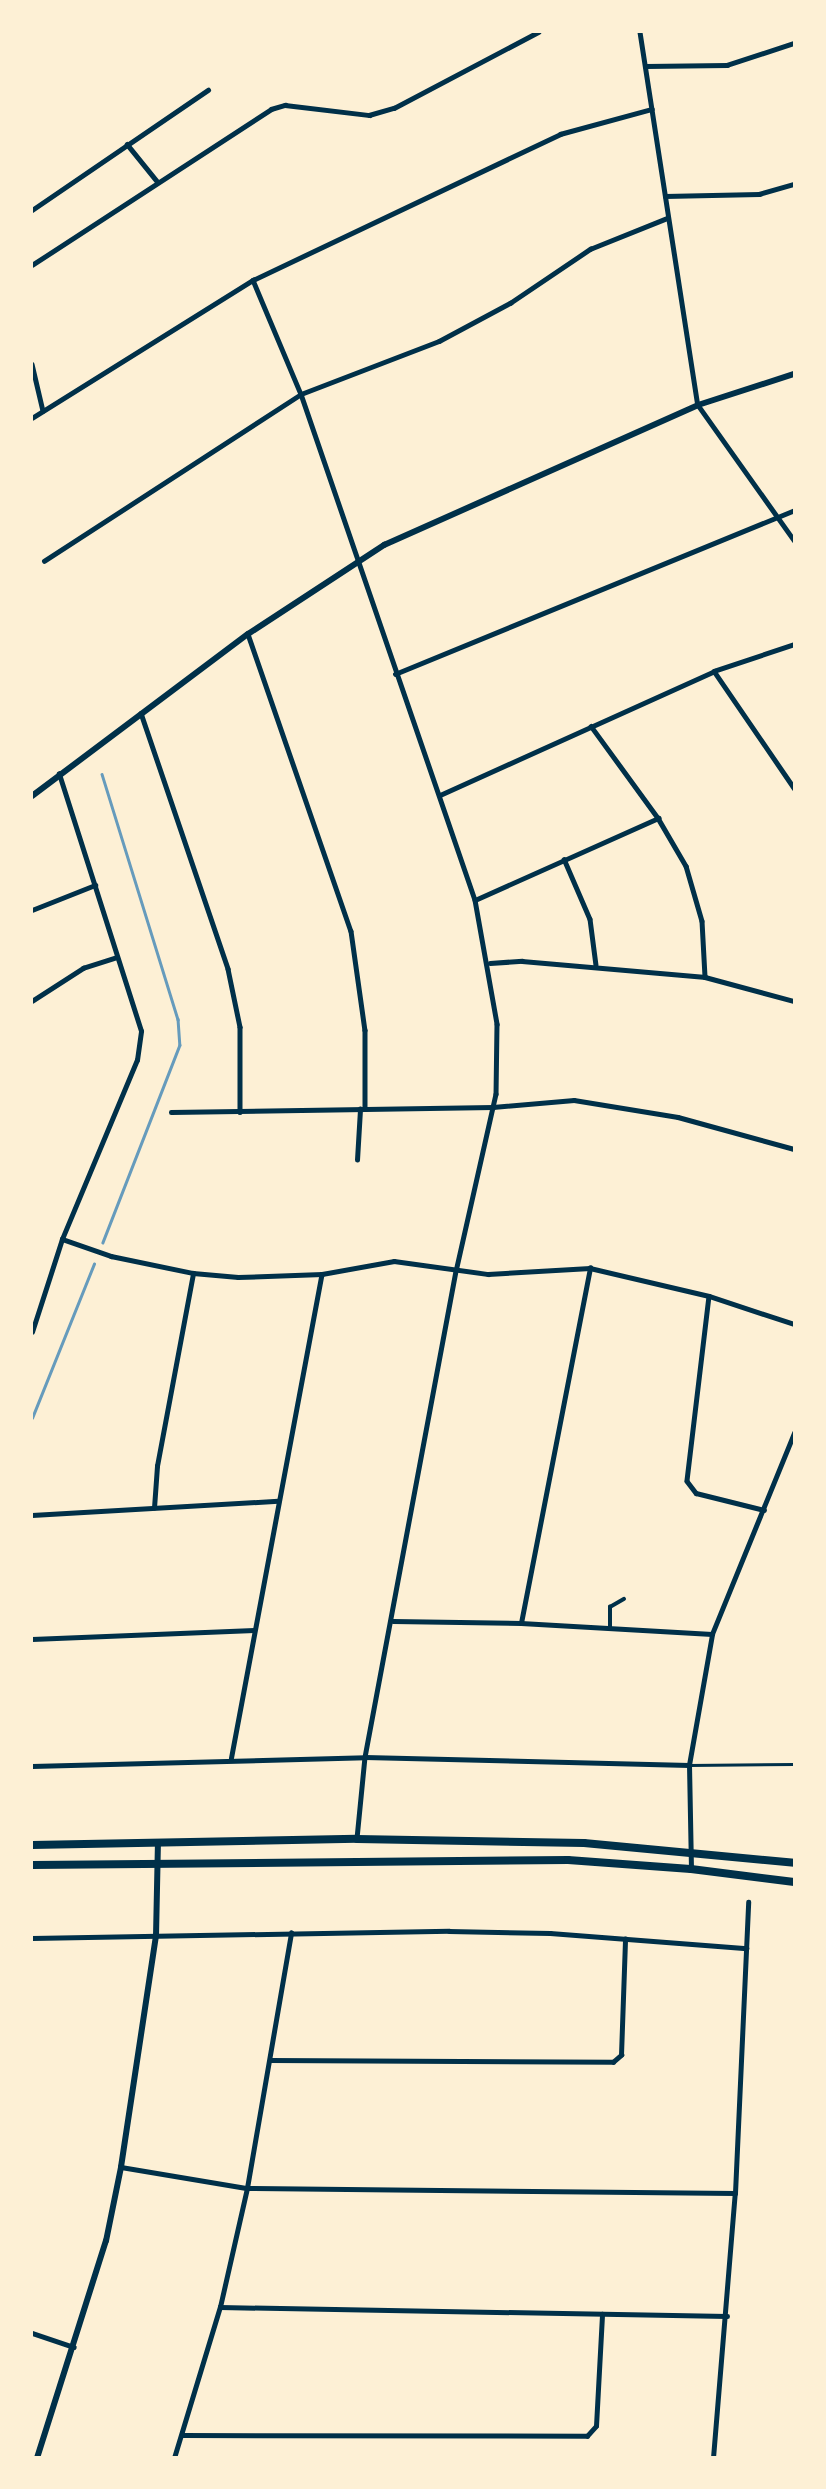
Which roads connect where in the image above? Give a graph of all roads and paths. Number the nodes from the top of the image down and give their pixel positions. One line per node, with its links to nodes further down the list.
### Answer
1 (538, 32): 8 (street)
2 (640, 32): 4 (street)
3 (794, 43): 4 (street)
4 (646, 66): 6 (street)
5 (208, 90): 7 (street)
6 (652, 109): 10 (street); 14 (street)
7 (127, 144): 8 (street); 11 (street)
8 (157, 181): 13 (street)
9 (794, 184): 10 (street)
10 (665, 195): 12 (street)
11 (32, 210)
12 (667, 218): 17 (street); 18 (street)
13 (32, 265)
14 (253, 280): 17 (street); 19 (street)
15 (32, 364): 19 (street)
16 (794, 374): 18 (street)
17 (301, 394): 24 (street); 25 (street)
18 (698, 405): 22 (street); 25 (street)
19 (43, 411): 20 (street)
20 (32, 418)
21 (794, 510): 22 (street)
22 (779, 516): 23 (street); 29 (street)
23 (794, 540)
24 (44, 561)
25 (359, 561): 26 (street); 29 (street)
26 (248, 634): 30 (street); 48 (street)
27 (794, 644): 28 (street)
28 (714, 671): 31 (street); 33 (street)
29 (395, 674): 34 (street)
30 (141, 712): 32 (street); 50 (street)
31 (592, 726): 34 (street); 36 (street)
32 (59, 773): 35 (street); 38 (street)
33 (794, 788)
34 (440, 795): 39 (street)
35 (32, 796)
36 (658, 818): 37 (street); 44 (street)
37 (564, 859): 39 (street); 43 (street)
38 (95, 885): 40 (street); 41 (street)
39 (475, 900): 42 (street)
40 (32, 911)
41 (116, 957): 45 (street); 53 (street)
42 (490, 963): 43 (street); 47 (street)
43 (596, 965): 44 (street)
44 (705, 976): 46 (street)
45 (32, 1001)
46 (794, 1001)
47 (493, 1107): 48 (street); 51 (street); 55 (street)
48 (362, 1109): 50 (street); 52 (street)
49 (171, 1112): 50 (street)
50 (240, 1112)
51 (794, 1149)
52 (357, 1160)
53 (62, 1239): 56 (street); 60 (street)
54 (590, 1268): 55 (street); 58 (street); 68 (street)
55 (456, 1271): 57 (street); 67 (street)
56 (193, 1273): 57 (street); 63 (street)
57 (322, 1274): 62 (street)
58 (709, 1296): 59 (street); 64 (street)
59 (794, 1324)
60 (32, 1332)
61 (794, 1433): 64 (street)
62 (278, 1501): 63 (street); 70 (street)
63 (154, 1508): 65 (street)
64 (764, 1510): 71 (street)
65 (32, 1515)
66 (624, 1599): 69 (street)
67 (393, 1621): 68 (street); 73 (street)
68 (522, 1623): 69 (street)
69 (610, 1627): 71 (street)
70 (254, 1630): 72 (street); 74 (street)
71 (712, 1634): 76 (street)
72 (32, 1639)
73 (365, 1756): 74 (street); 76 (street); 78 (street)
74 (231, 1758): 77 (street)
75 (794, 1764): 76 (lane)
76 (689, 1765): 81 (street)
77 (32, 1766)
78 (357, 1839): 79 (highway); 81 (highway)
79 (158, 1842): 80 (highway); 82 (street)
80 (32, 1845)
81 (691, 1849): 83 (highway); 85 (street)
82 (158, 1863): 84 (highway); 85 (highway); 89 (street)
83 (794, 1863)
84 (32, 1865)
85 (691, 1869): 86 (highway)
86 (794, 1882)
87 (748, 1902): 92 (street)
88 (291, 1933): 89 (street); 91 (street); 93 (street)
89 (156, 1936): 90 (street); 94 (street)
90 (32, 1938)
91 (625, 1939): 92 (street); 93 (street)
92 (746, 1948): 96 (street)
93 (270, 2060): 95 (street)
94 (121, 2166): 95 (street); 101 (street)
95 (247, 2188): 96 (street); 97 (street)
96 (735, 2193): 99 (street)
97 (220, 2307): 98 (street); 102 (street)
98 (602, 2314): 99 (street); 102 (street)
99 (727, 2316): 105 (street)
100 (32, 2333): 101 (street)
101 (75, 2347): 103 (street)
102 (182, 2435): 104 (street)
103 (37, 2458)
104 (174, 2458)
105 (713, 2458)

